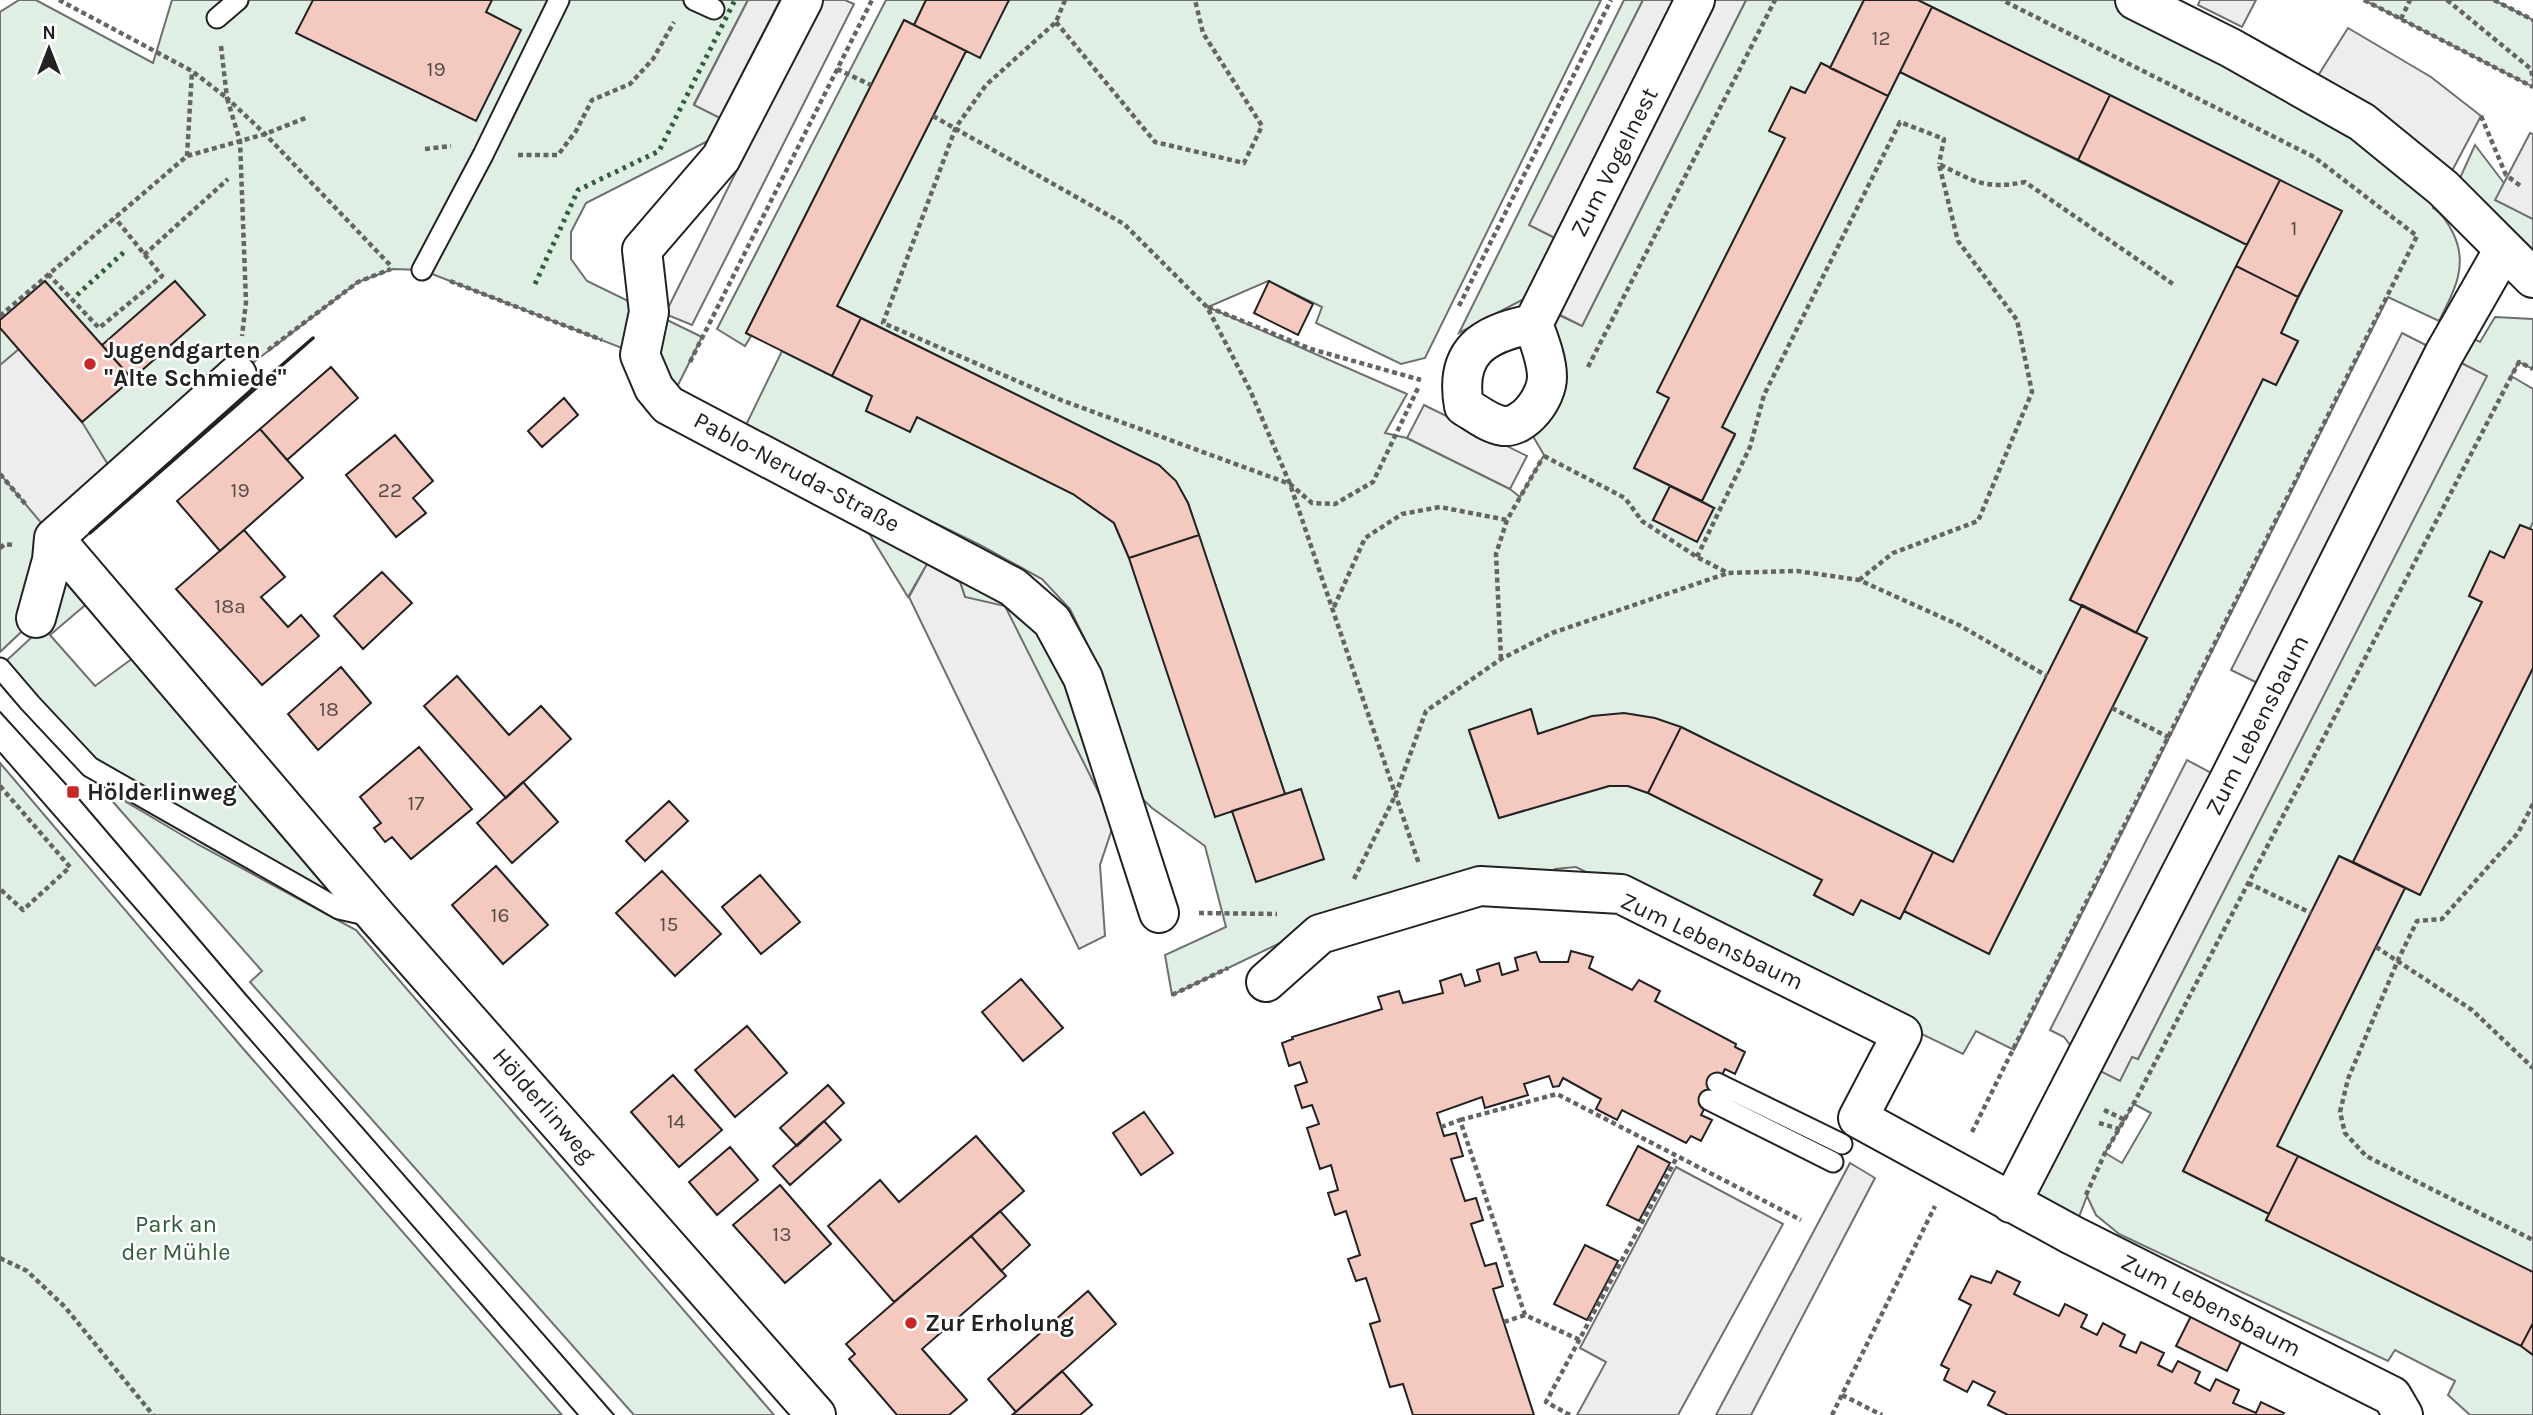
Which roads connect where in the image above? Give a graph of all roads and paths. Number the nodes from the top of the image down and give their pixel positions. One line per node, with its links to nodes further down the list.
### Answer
1 (59, 0): 24 (path)
2 (238, 0): 19 (lane)
3 (559, 0): 36 (lane)
4 (803, 0): 53 (street)
5 (872, 0): 23 (path)
6 (1065, 0): 22 (path)
7 (1195, 0): 22 (path)
8 (1611, 0): 50 (path)
9 (1695, 0): 52 (street, Zum Vogelnest)
10 (1775, 0): 55 (path)
11 (2001, 0): 74 (path)
12 (2364, 0): 20 (path)
13 (2410, 0): 20 (path)
14 (2447, 0): 25 (path)
15 (2494, 0): 21 (path)
16 (2141, 1): 42 (street)
17 (687, 6): 18 (lane); 36 (path)
18 (713, 9)
19 (217, 18): 28 (path)
20 (2401, 19): 27 (path)
21 (2533, 20)
22 (1056, 22): 32 (path)
23 (837, 69): 26 (path); 59 (path)
24 (192, 71): 28 (path); 37 (path)
25 (2533, 80)
26 (871, 85)
27 (2533, 87)
28 (227, 98): 33 (path); 34 (path)
29 (933, 116): 32 (path)
30 (2481, 116): 40 (path)
31 (308, 117): 33 (path)
32 (956, 127): 49 (path); 62 (path)
33 (265, 134): 34 (path); 44 (path)
34 (240, 141): 37 (path); 57 (path)
35 (425, 149): 36 (path)
36 (483, 155): 45 (lane)
37 (187, 156): 41 (path)
38 (1939, 164): 48 (path); 65 (path); 67 (path)
39 (228, 179): 43 (path)
40 (2522, 187)
41 (115, 218): 43 (path); 46 (path)
42 (2504, 249): 47 (street); 96 (street, Zum Lebensbaum)
43 (144, 255): 46 (path)
44 (393, 268): 45 (path); 57 (path)
45 (422, 270): 53 (path)
46 (48, 274): 51 (path)
47 (2533, 278)
48 (2173, 284)
49 (1207, 307): 58 (path); 62 (path)
50 (1458, 307)
51 (0, 316)
52 (1533, 324): 60 (street); 60 (street)
53 (640, 355): 59 (street, Pablo-Neruda-Straße)
54 (1428, 368): 58 (path)
55 (1588, 369)
56 (2533, 369): 80 (path)
57 (237, 375): 64 (street)
58 (1422, 380): 62 (path)
59 (668, 405): 82 (street, Pablo-Neruda-Straße)
60 (1523, 419): 61 (path)
61 (1544, 455): 63 (path); 65 (path)
62 (1290, 484): 68 (path)
63 (1507, 520): 68 (path); 70 (path)
64 (54, 538): 69 (street); 85 (street, Hölderlinweg)
65 (1697, 557): 66 (path)
66 (1728, 573): 67 (path); 70 (path)
67 (1859, 580): 72 (path)
68 (1334, 608): 76 (path)
69 (36, 618)
70 (1501, 659): 76 (path)
71 (0, 668): 85 (lane)
72 (2047, 676)
73 (2112, 708): 74 (path)
74 (2168, 737): 95 (path)
75 (0, 786): 81 (path)
76 (1395, 796): 78 (path); 79 (path)
77 (2533, 804): 87 (path)
78 (1423, 875)
79 (1354, 880)
80 (2248, 883): 83 (path); 98 (path)
81 (0, 889)
82 (1158, 913): 84 (path)
83 (2311, 913)
84 (1285, 915)
85 (378, 918): 106 (street, Hölderlinweg)
86 (2375, 947): 87 (path)
87 (2398, 960): 89 (path); 99 (path)
88 (1266, 982): 95 (street, Zum Lebensbaum)
89 (2533, 1068)
90 (1713, 1091): 93 (lane)
91 (1460, 1121): 92 (path); 94 (path); 101 (path)
92 (1441, 1127)
93 (1837, 1153)
94 (1676, 1157): 97 (path); 103 (path)
95 (1953, 1170): 96 (street, Zum Lebensbaum); 104 (path)
96 (2011, 1203): 98 (street, Zum Lebensbaum)
97 (1801, 1220)
98 (2073, 1235): 110 (street, Zum Lebensbaum)
99 (2533, 1240)
100 (0, 1258): 105 (path)
101 (1525, 1315): 102 (path); 103 (path)
102 (1504, 1322)
103 (1580, 1340): 107 (path)
104 (1842, 1395): 108 (path); 109 (path)
105 (153, 1415)
106 (816, 1415)
107 (1570, 1415)
108 (1832, 1415)
109 (1882, 1415)
110 (2403, 1415)

